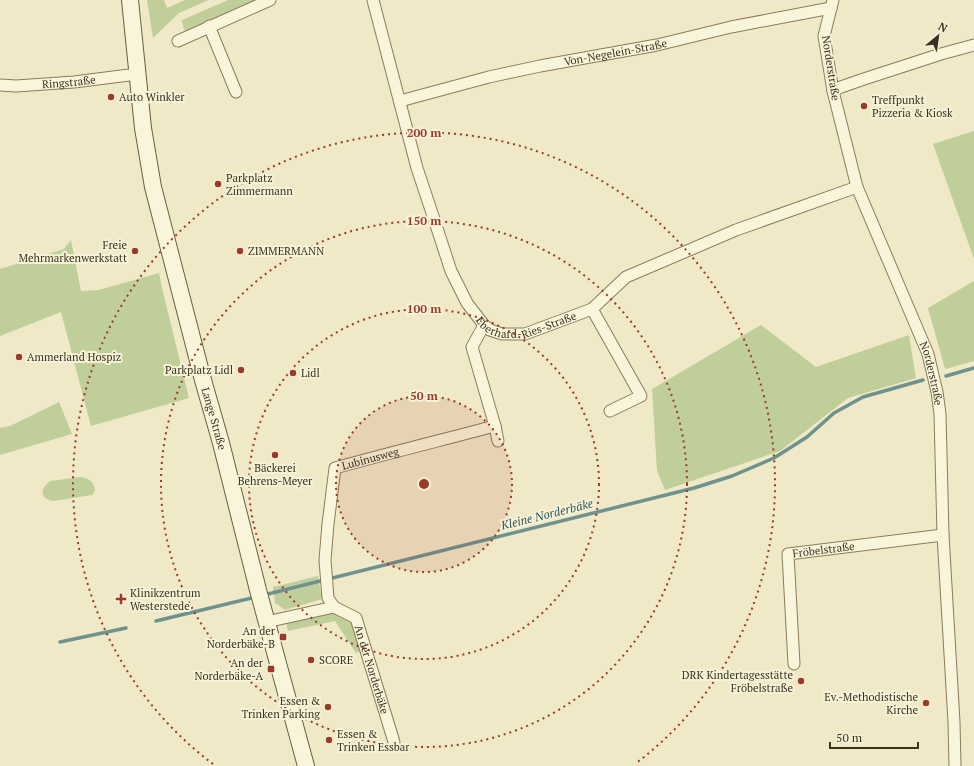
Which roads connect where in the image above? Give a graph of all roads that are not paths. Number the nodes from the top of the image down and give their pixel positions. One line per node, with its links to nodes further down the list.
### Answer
1 (130, 0): 8 (street, Lange Straße)
2 (270, 0): 5 (street)
3 (373, 0): 12 (street, Eberhard-Ries-Straße)
4 (832, 4): 10 (street, Norderstraße); 12 (street, Von-Negelein-Straße)
5 (209, 26): 6 (street); 11 (street)
6 (178, 41)
7 (974, 45): 10 (street)
8 (137, 71): 9 (street, Ringstraße); 21 (street, Lange Straße)
9 (0, 85)
10 (833, 91): 13 (street, Norderstraße)
11 (236, 92)
12 (400, 101): 15 (street, Eberhard-Ries-Straße)
13 (857, 187): 14 (street, Eberhard-Ries-Straße); 19 (street, Norderstraße)
14 (592, 309): 15 (street, Eberhard-Ries-Straße); 16 (street)
15 (484, 326): 17 (street)
16 (610, 411)
17 (495, 426): 18 (street); 20 (street, Lubinusweg)
18 (498, 441)
19 (943, 535): 22 (street, Fröbelstraße); 25 (street, Norderstraße)
20 (334, 607): 21 (street); 23 (street, An der Norderbäke)
21 (266, 618): 24 (street, Lange Straße)
22 (794, 664)
23 (394, 742)
24 (306, 766)
25 (955, 766)

